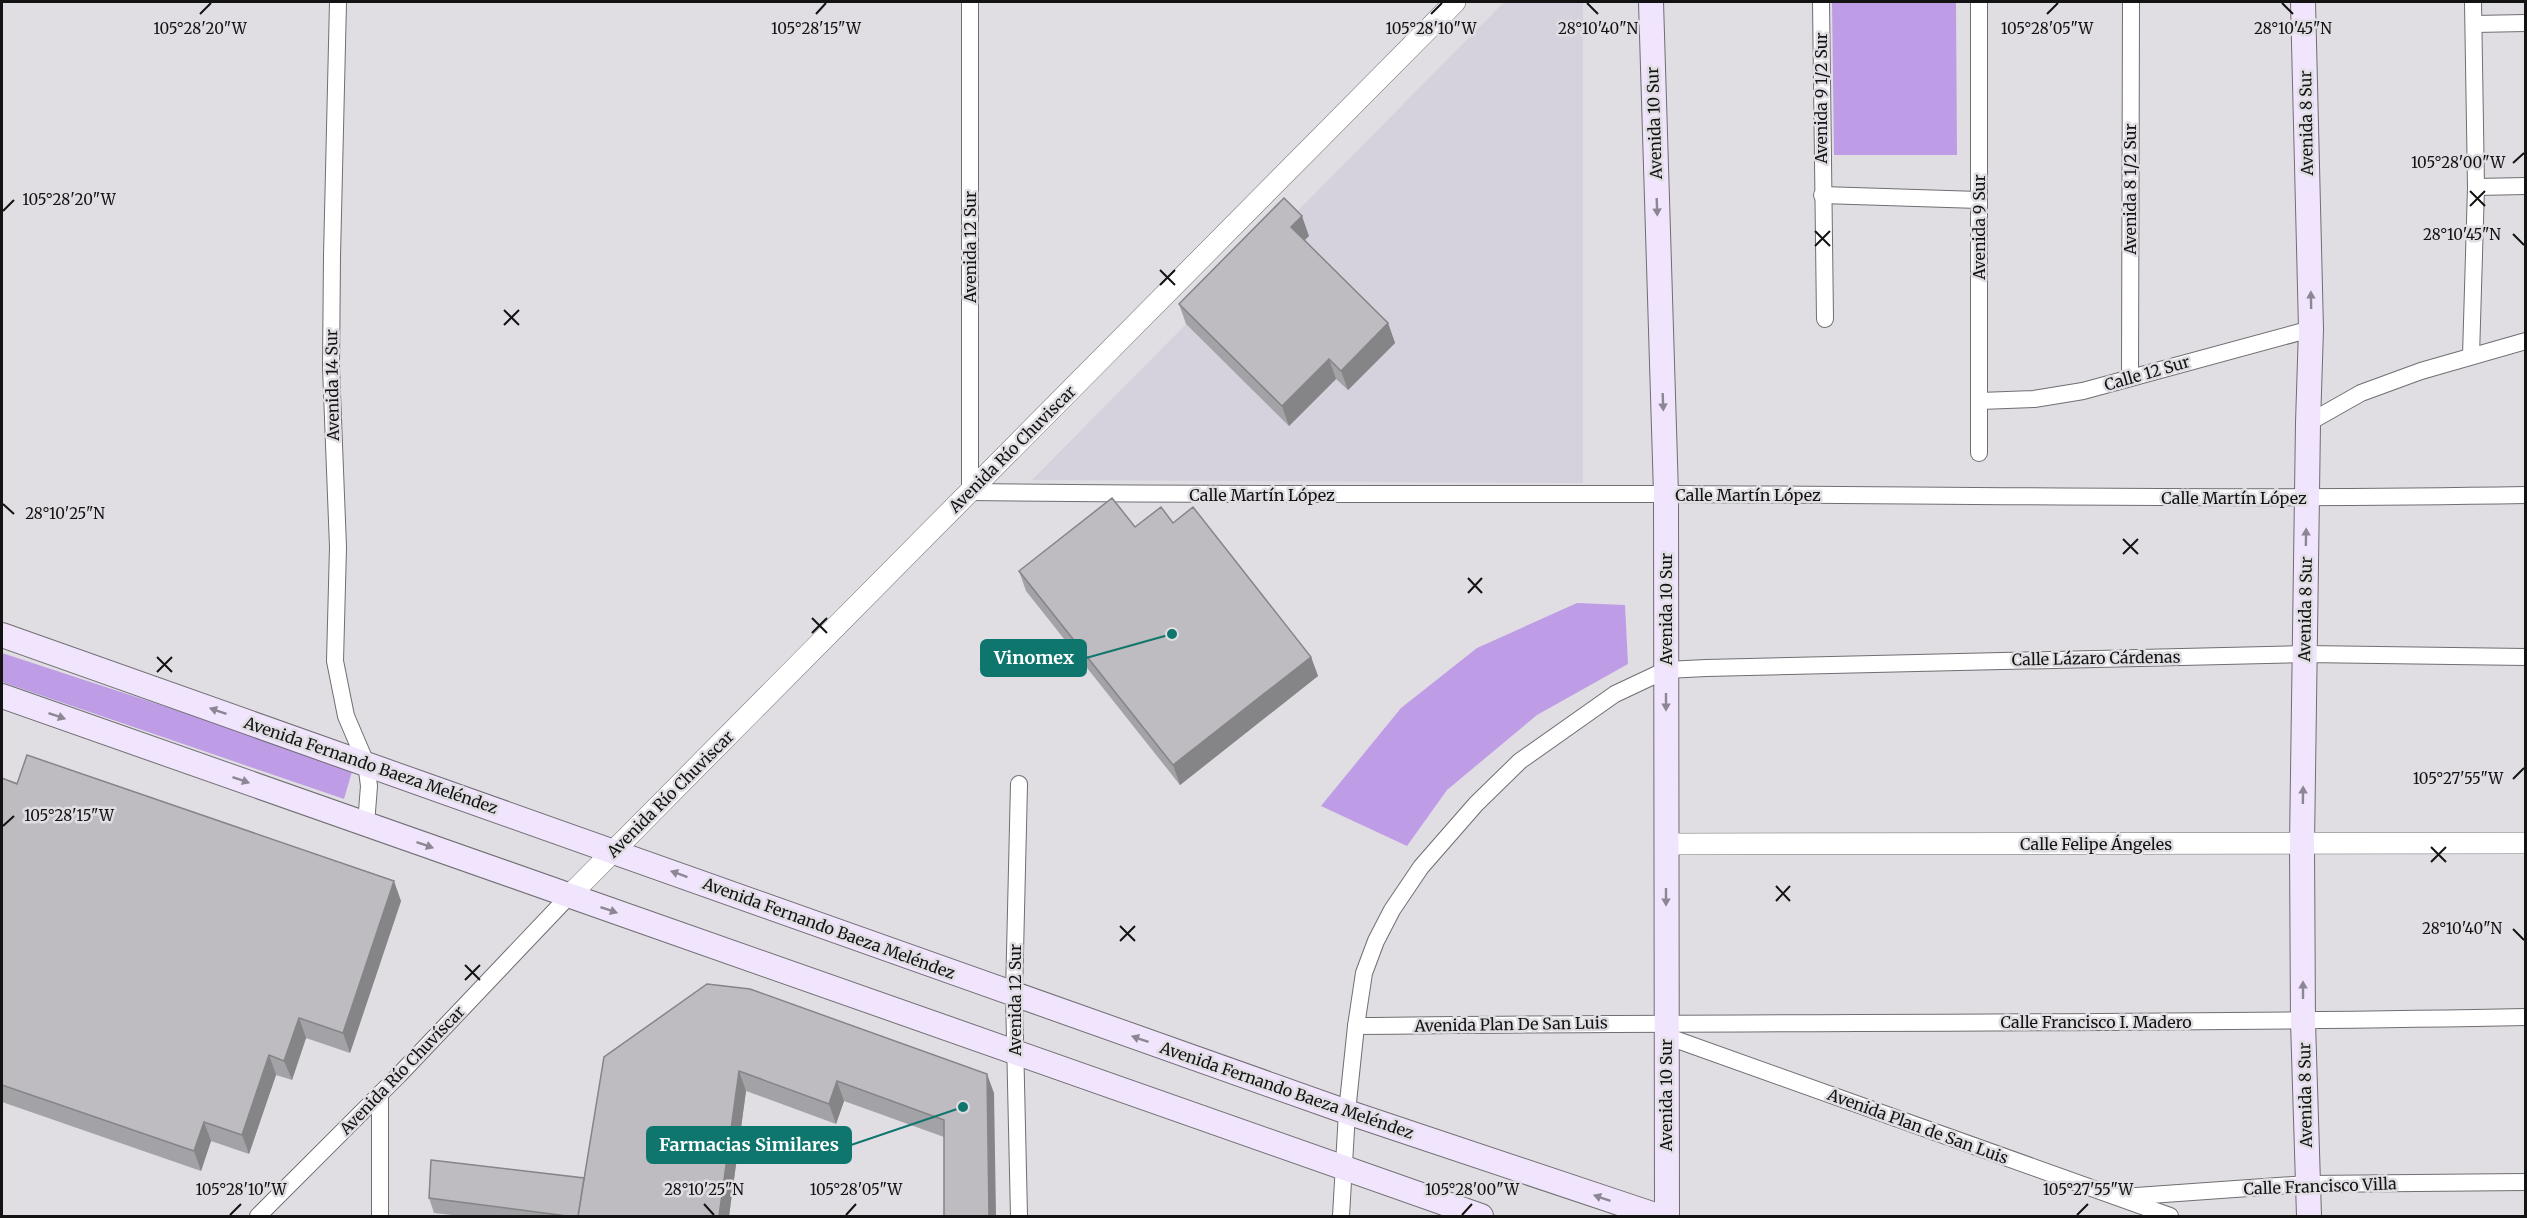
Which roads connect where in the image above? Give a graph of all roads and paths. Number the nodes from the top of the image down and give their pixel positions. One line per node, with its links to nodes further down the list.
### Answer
1 (338, 2): 33 (street, Avenida 14 Sur)
2 (970, 2): 24 (street, Avenida 12 Sur)
3 (1455, 2): 24 (street, Avenida Río Chuviscar)
4 (1651, 2): 25 (main road, Avenida 10 Sur, one-way to 25)
5 (1821, 2): 14 (street, Avenida 9 1/2 Sur)
6 (1979, 2): 15 (street, Avenida 9 Sur)
7 (2131, 2): 20 (street, Avenida 8 1/2 Sur)
8 (2303, 2): 17 (main road, Avenida 8 Sur, one-way to 8)
9 (2473, 2): 11 (street)
10 (2526, 23): 11 (street)
11 (2474, 24): 13 (street)
12 (2526, 186): 13 (street)
13 (2476, 187): 19 (street)
14 (1822, 195): 15 (street); 16 (street, Avenida 9 1/2 Sur)
15 (1979, 200): 21 (street, Avenida 9 Sur)
16 (1825, 319)
17 (2311, 329): 20 (street, Calle 12 Sur); 22 (main road, Avenida 8 Sur)
18 (2526, 340): 19 (street)
19 (2471, 356): 22 (street)
20 (2130, 377): 21 (street, Calle 12 Sur)
21 (1980, 401): 23 (street, Avenida 9 Sur)
22 (2308, 423): 27 (main road, Avenida 8 Sur)
23 (1979, 453)
24 (970, 492): 25 (street, Calle Martín López); 39 (street, Avenida Río Chuviscar)
25 (1666, 494): 27 (street, Calle Martín López); 31 (main road, Avenida 10 Sur)
26 (2526, 495): 27 (street, Calle Martín López)
27 (2307, 499): 29 (main road, Avenida 8 Sur, one-way to 27)
28 (2, 635): 33 (main road, Avenida Fernando Baeza Meléndez, one-way to 28)
29 (2305, 654): 30 (street, Calle Lázaro Cárdenas); 31 (street, Calle Lázaro Cárdenas); 38 (main road, Avenida 8 Sur, one-way to 29)
30 (2526, 657)
31 (1666, 670): 37 (main road, Avenida 10 Sur, one-way to 37); 44 (street)
32 (2, 696): 35 (main road, one-way to 35)
33 (366, 763): 35 (street, Avenida 14 Sur); 39 (main road, Avenida Fernando Baeza Meléndez)
34 (1019, 784): 41 (street, Avenida 12 Sur)
35 (366, 824): 40 (main road, one-way to 40)
36 (2526, 843): 38 (street, Calle Felipe Ángeles)
37 (1666, 844): 38 (street, Calle Felipe Ángeles); 45 (main road, Avenida 10 Sur, one-way to 45)
38 (2302, 844): 43 (main road, Avenida 8 Sur, one-way to 38)
39 (614, 851): 40 (street, Avenida Río Chuviscar); 41 (main road, Avenida Fernando Baeza Meléndez, one-way to 39)
40 (569, 896): 46 (main road, one-way to 46); 47 (street, Avenida Río Chuvíscar)
41 (1014, 994): 46 (street, Avenida 12 Sur); 48 (main road, Avenida Fernando Baeza Meléndez, one-way to 41)
42 (2526, 1017): 43 (street, Calle Francisco I. Madero)
43 (2303, 1022): 45 (street, Calle Francisco I. Madero); 51 (main road, Avenida 8 Sur)
44 (1356, 1026): 45 (street, Avenida Plan De San Luis); 48 (street)
45 (1666, 1029): 52 (street, Avenida Plan de San Luis); 59 (main road, Avenida 10 Sur)
46 (1016, 1053): 49 (main road); 55 (street, Avenida 12 Sur)
47 (380, 1094): 53 (street, Avenida Río Chuvíscar); 54 (street)
48 (1347, 1112): 49 (street); 58 (main road, Avenida Fernando Baeza Meléndez, one-way to 48)
49 (1343, 1168): 56 (street); 57 (main road)
50 (2526, 1182): 51 (street, Calle Francisco Villa)
51 (2307, 1184): 52 (street, Calle Francisco Villa); 61 (main road, Avenida 8 Sur)
52 (2115, 1197): 60 (street, Avenida Plan de San Luis)
53 (258, 1216)
54 (380, 1216)
55 (1019, 1216)
56 (1341, 1216)
57 (1481, 1216)
58 (1658, 1216)
59 (1667, 1216)
60 (2170, 1216)
61 (2309, 1216)

